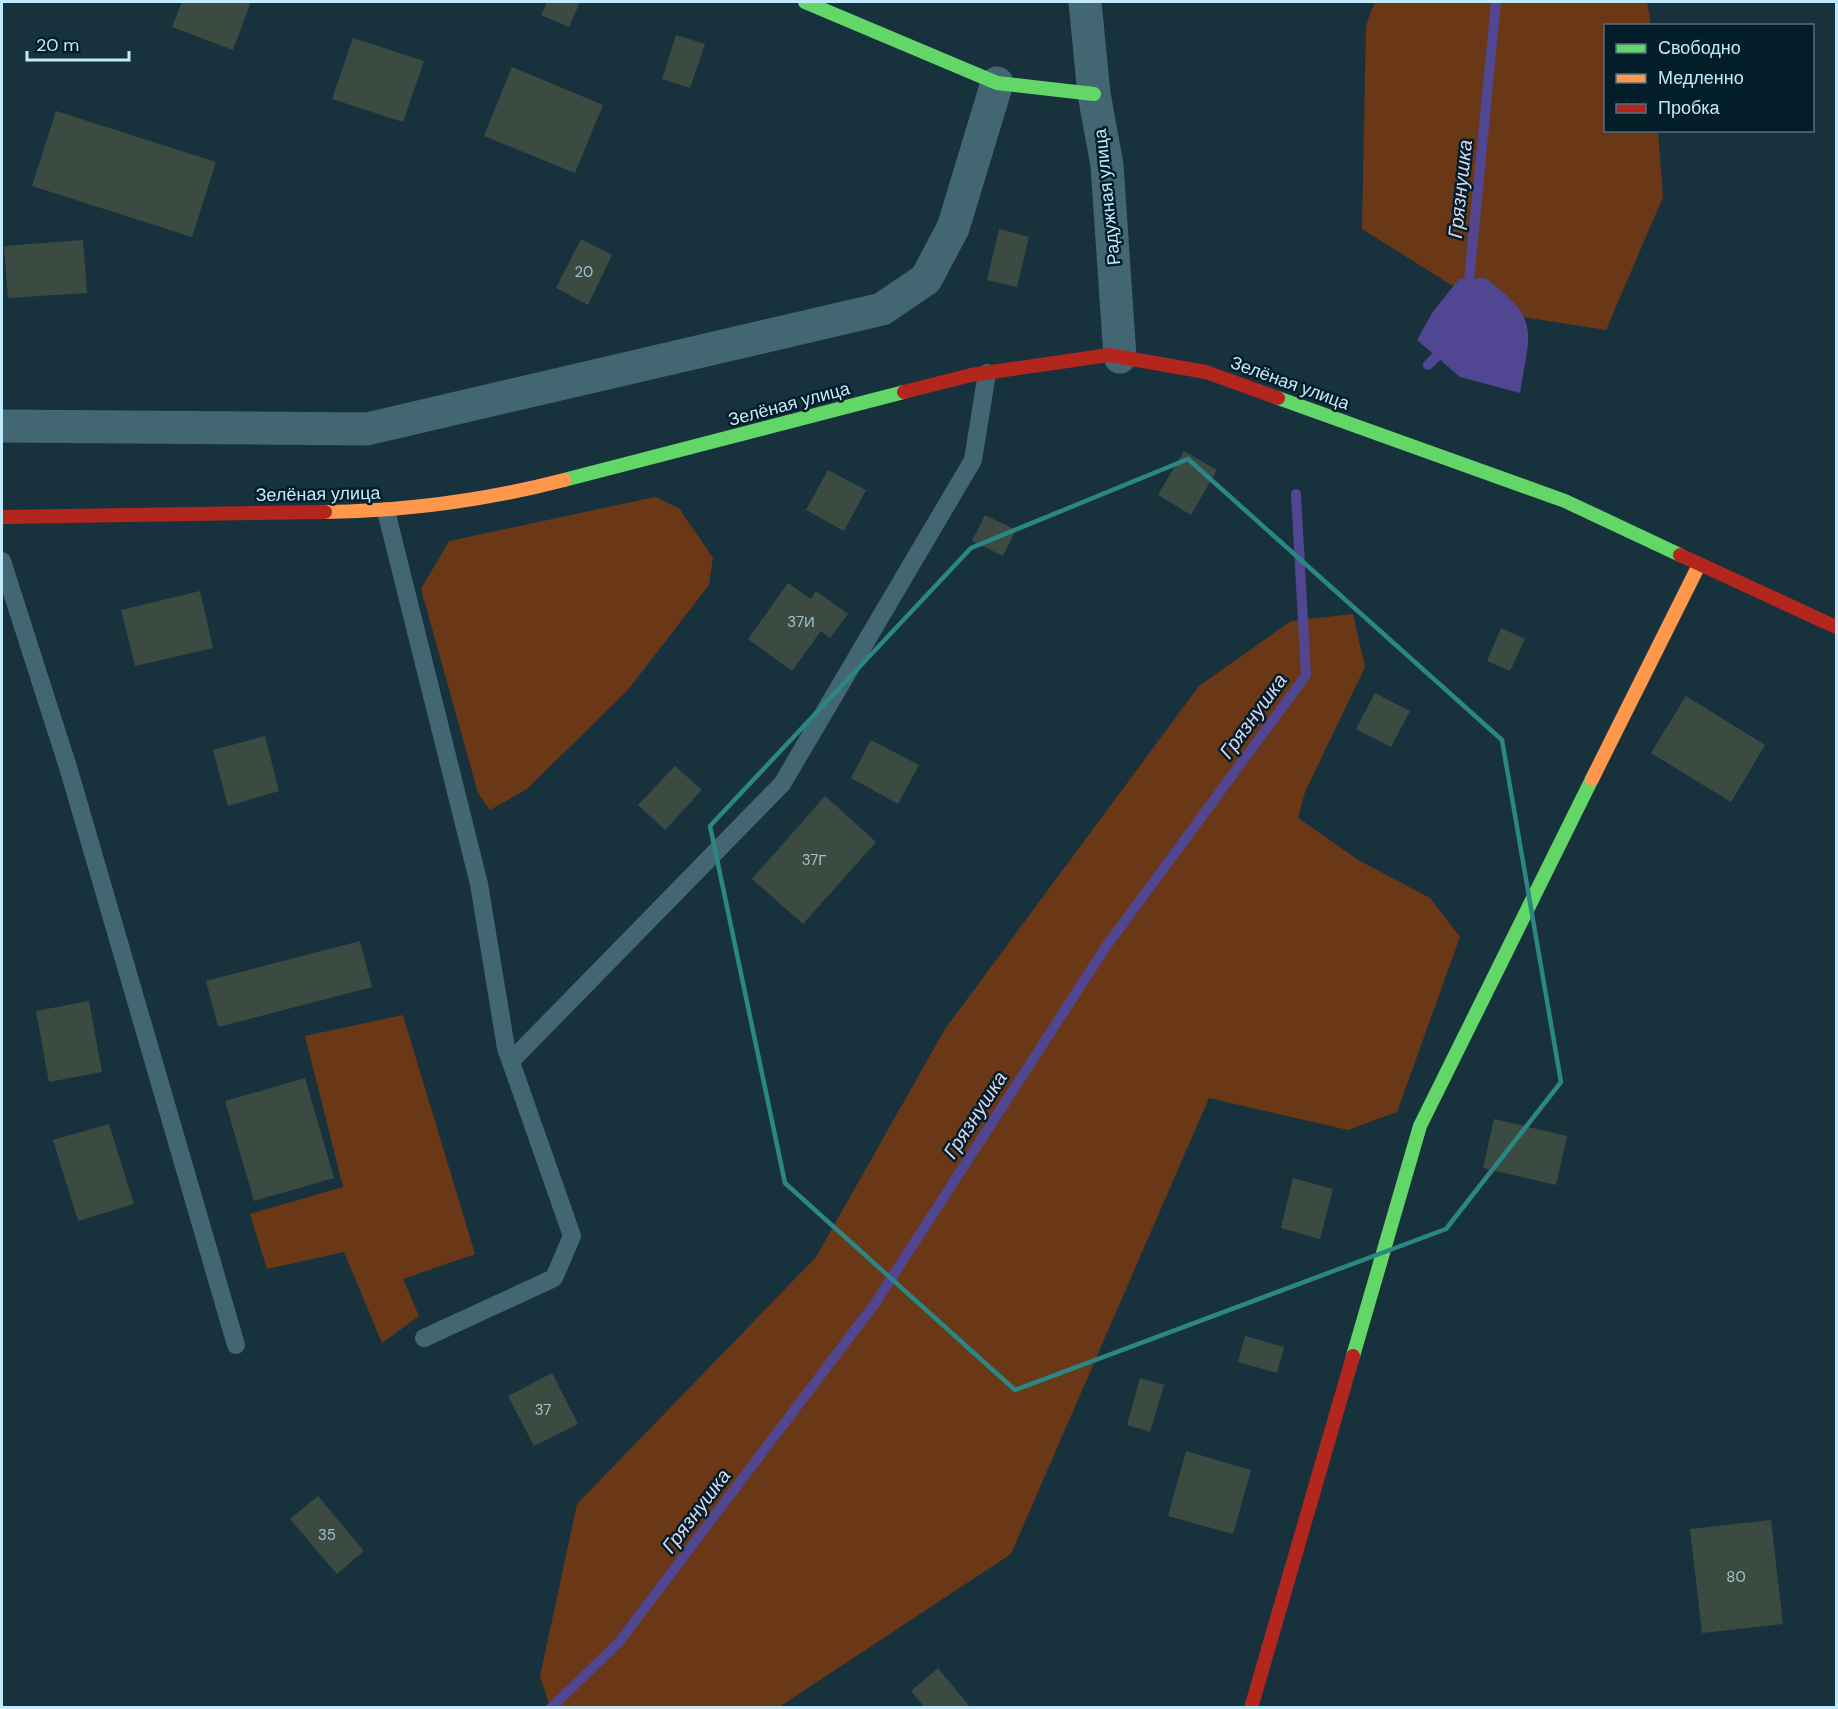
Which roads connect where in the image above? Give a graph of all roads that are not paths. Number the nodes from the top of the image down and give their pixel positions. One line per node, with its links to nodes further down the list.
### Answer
1 (805, 2): 3 (street)
2 (1085, 2): 4 (street, Радужная улица)
3 (997, 82): 4 (street); 7 (street)
4 (1094, 94): 5 (street, Радужная улица)
5 (1120, 357): 6 (street, Зелёная улица); 11 (street, Зелёная улица)
6 (987, 373): 8 (street, Зелёная улица); 13 (lane)
7 (2, 426)
8 (386, 511): 9 (street, Зелёная улица); 13 (lane)
9 (2, 517)
10 (2, 561): 15 (lane)
11 (1699, 565): 12 (street, Зелёная улица); 16 (street)
12 (1836, 627)
13 (511, 1061): 14 (lane)
14 (424, 1338)
15 (236, 1345)
16 (1251, 1707)

